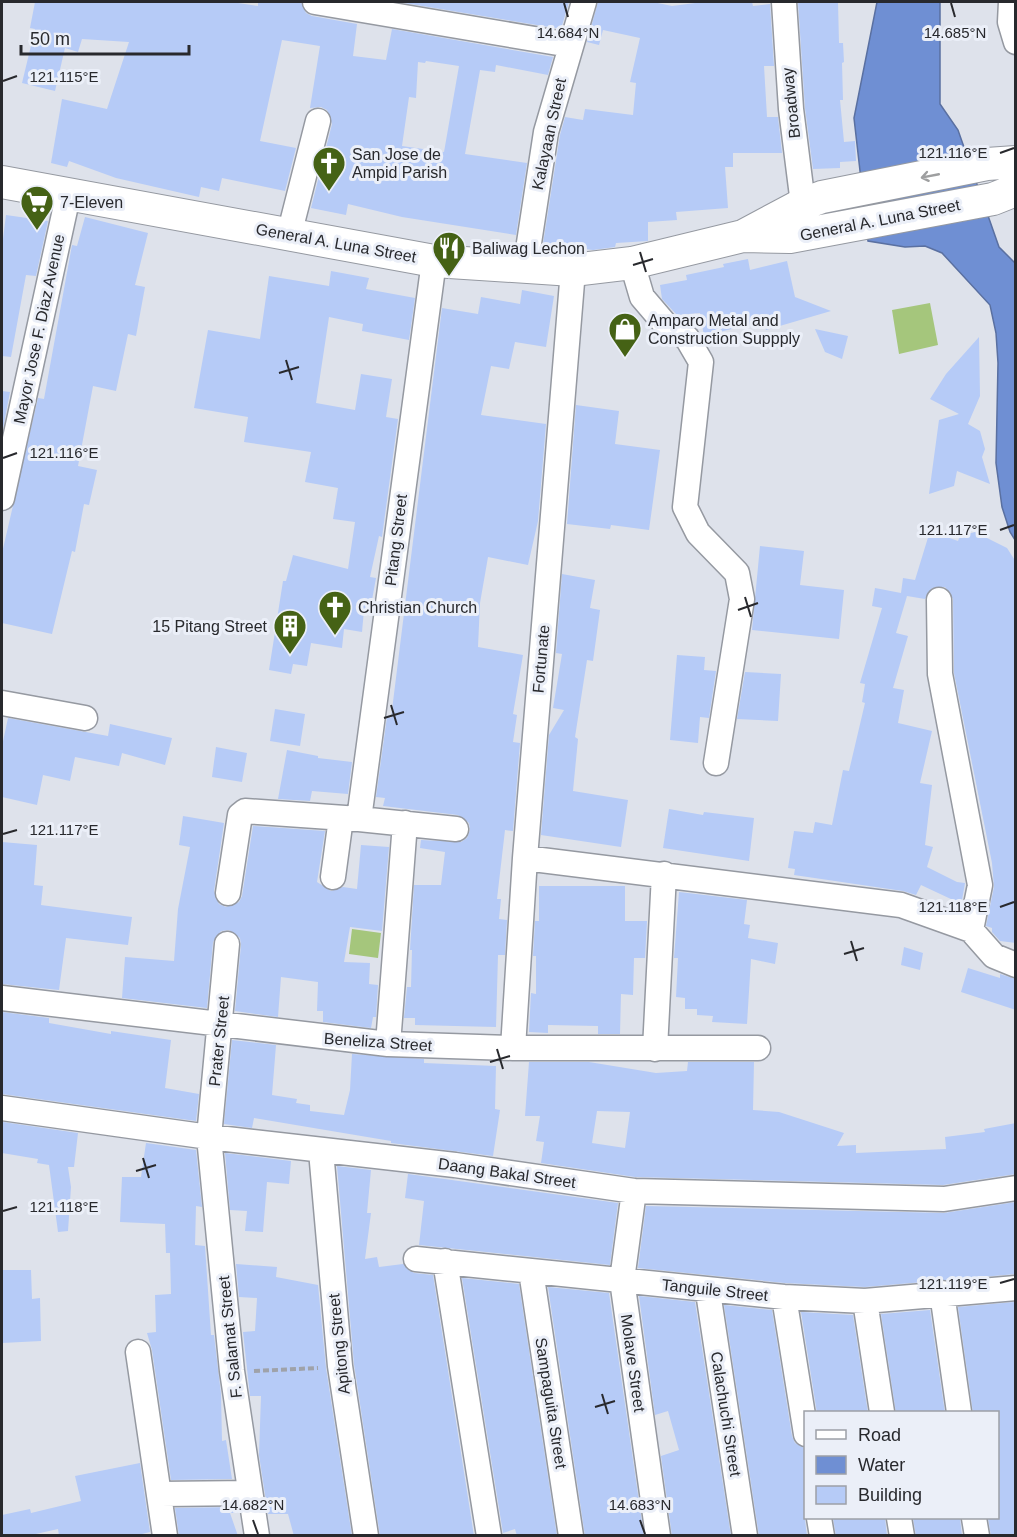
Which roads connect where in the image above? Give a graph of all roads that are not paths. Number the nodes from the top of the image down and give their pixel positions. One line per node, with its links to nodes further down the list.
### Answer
1 (315, 2): 6 (street)
2 (584, 2): 6 (street, Kalayaan Street)
3 (784, 2): 12 (street, Broadway)
4 (1011, 2): 5 (street)
5 (1016, 42)
6 (570, 45): 17 (street, Kalayaan Street)
7 (318, 121): 13 (street)
8 (1001, 163): 12 (main road, General A. Luna Street, one-way to 12)
9 (2, 182): 11 (main road, General A. Luna Street)
10 (1004, 194): 14 (main road, General A. Luna Street)
11 (68, 196): 13 (main road, General A. Luna Street); 19 (street, Mayor Jose F. Diaz Avenue)
12 (813, 200): 14 (main road, General A. Luna Street)
13 (289, 235): 15 (main road, General A. Luna Street)
14 (743, 236): 16 (main road, General A. Luna Street)
15 (434, 261): 17 (main road, General A. Luna Street); 24 (street, Pitang Street)
16 (632, 263): 18 (main road, General A. Luna Street); 23 (street)
17 (525, 269): 18 (main road, General A. Luna Street)
18 (573, 270): 27 (street, Fortunate)
19 (2, 498)
20 (939, 600): 31 (street)
21 (2, 703): 22 (street)
22 (86, 718)
23 (716, 764)
24 (350, 818): 25 (street); 29 (street, Pitang Street); 30 (street)
25 (405, 823): 26 (street); 36 (street)
26 (456, 829)
27 (525, 858): 28 (street); 37 (street, Fortunate)
28 (664, 874): 31 (street); 39 (street)
29 (333, 877)
30 (228, 893)
31 (971, 930): 33 (street)
32 (227, 944): 35 (street, Prater Street)
33 (1016, 965)
34 (2, 998): 35 (street, Beneliza Street)
35 (221, 1024): 36 (street, Beneliza Street); 41 (street, Prater Street)
36 (388, 1044): 37 (street, Beneliza Street)
37 (513, 1048): 39 (street, Beneliza Street)
38 (758, 1048): 39 (street, Beneliza Street)
39 (655, 1049)
40 (2, 1108): 41 (street, Daang Bakal Street)
41 (209, 1137): 42 (street, Daang Bakal Street); 58 (street, F. Salamat Street)
42 (321, 1151): 44 (street, Daang Bakal Street); 65 (street, Apitong Street)
43 (1016, 1188): 44 (street, Daang Bakal Street)
44 (634, 1191): 48 (street, Molave Street)
45 (416, 1259): 46 (street, Tanguile Street)
46 (445, 1261): 47 (street, Tanguile Street); 66 (street)
47 (531, 1271): 48 (street, Tanguile Street); 67 (street, Sampaguita Street)
48 (622, 1280): 50 (street, Tanguile Street); 68 (street, Molave Street)
49 (1016, 1288): 51 (street, Tanguile Street)
50 (708, 1292): 52 (street, Tanguile Street); 69 (street, Calachuchi Street)
51 (942, 1293): 53 (street, Tanguile Street); 56 (street)
52 (784, 1297): 53 (street, Tanguile Street); 57 (street)
53 (864, 1301): 55 (street)
54 (138, 1352): 59 (street)
55 (882, 1411)
56 (959, 1411)
57 (804, 1422)
58 (250, 1493): 59 (street); 64 (street, F. Salamat Street)
59 (161, 1494): 63 (street)
60 (819, 1519): 70 (street)
61 (899, 1519): 71 (street)
62 (974, 1519): 72 (street)
63 (165, 1536)
64 (257, 1536)
65 (366, 1536)
66 (489, 1536)
67 (571, 1536)
68 (658, 1536)
69 (745, 1536)
70 (822, 1536)
71 (902, 1536)
72 (977, 1536)

